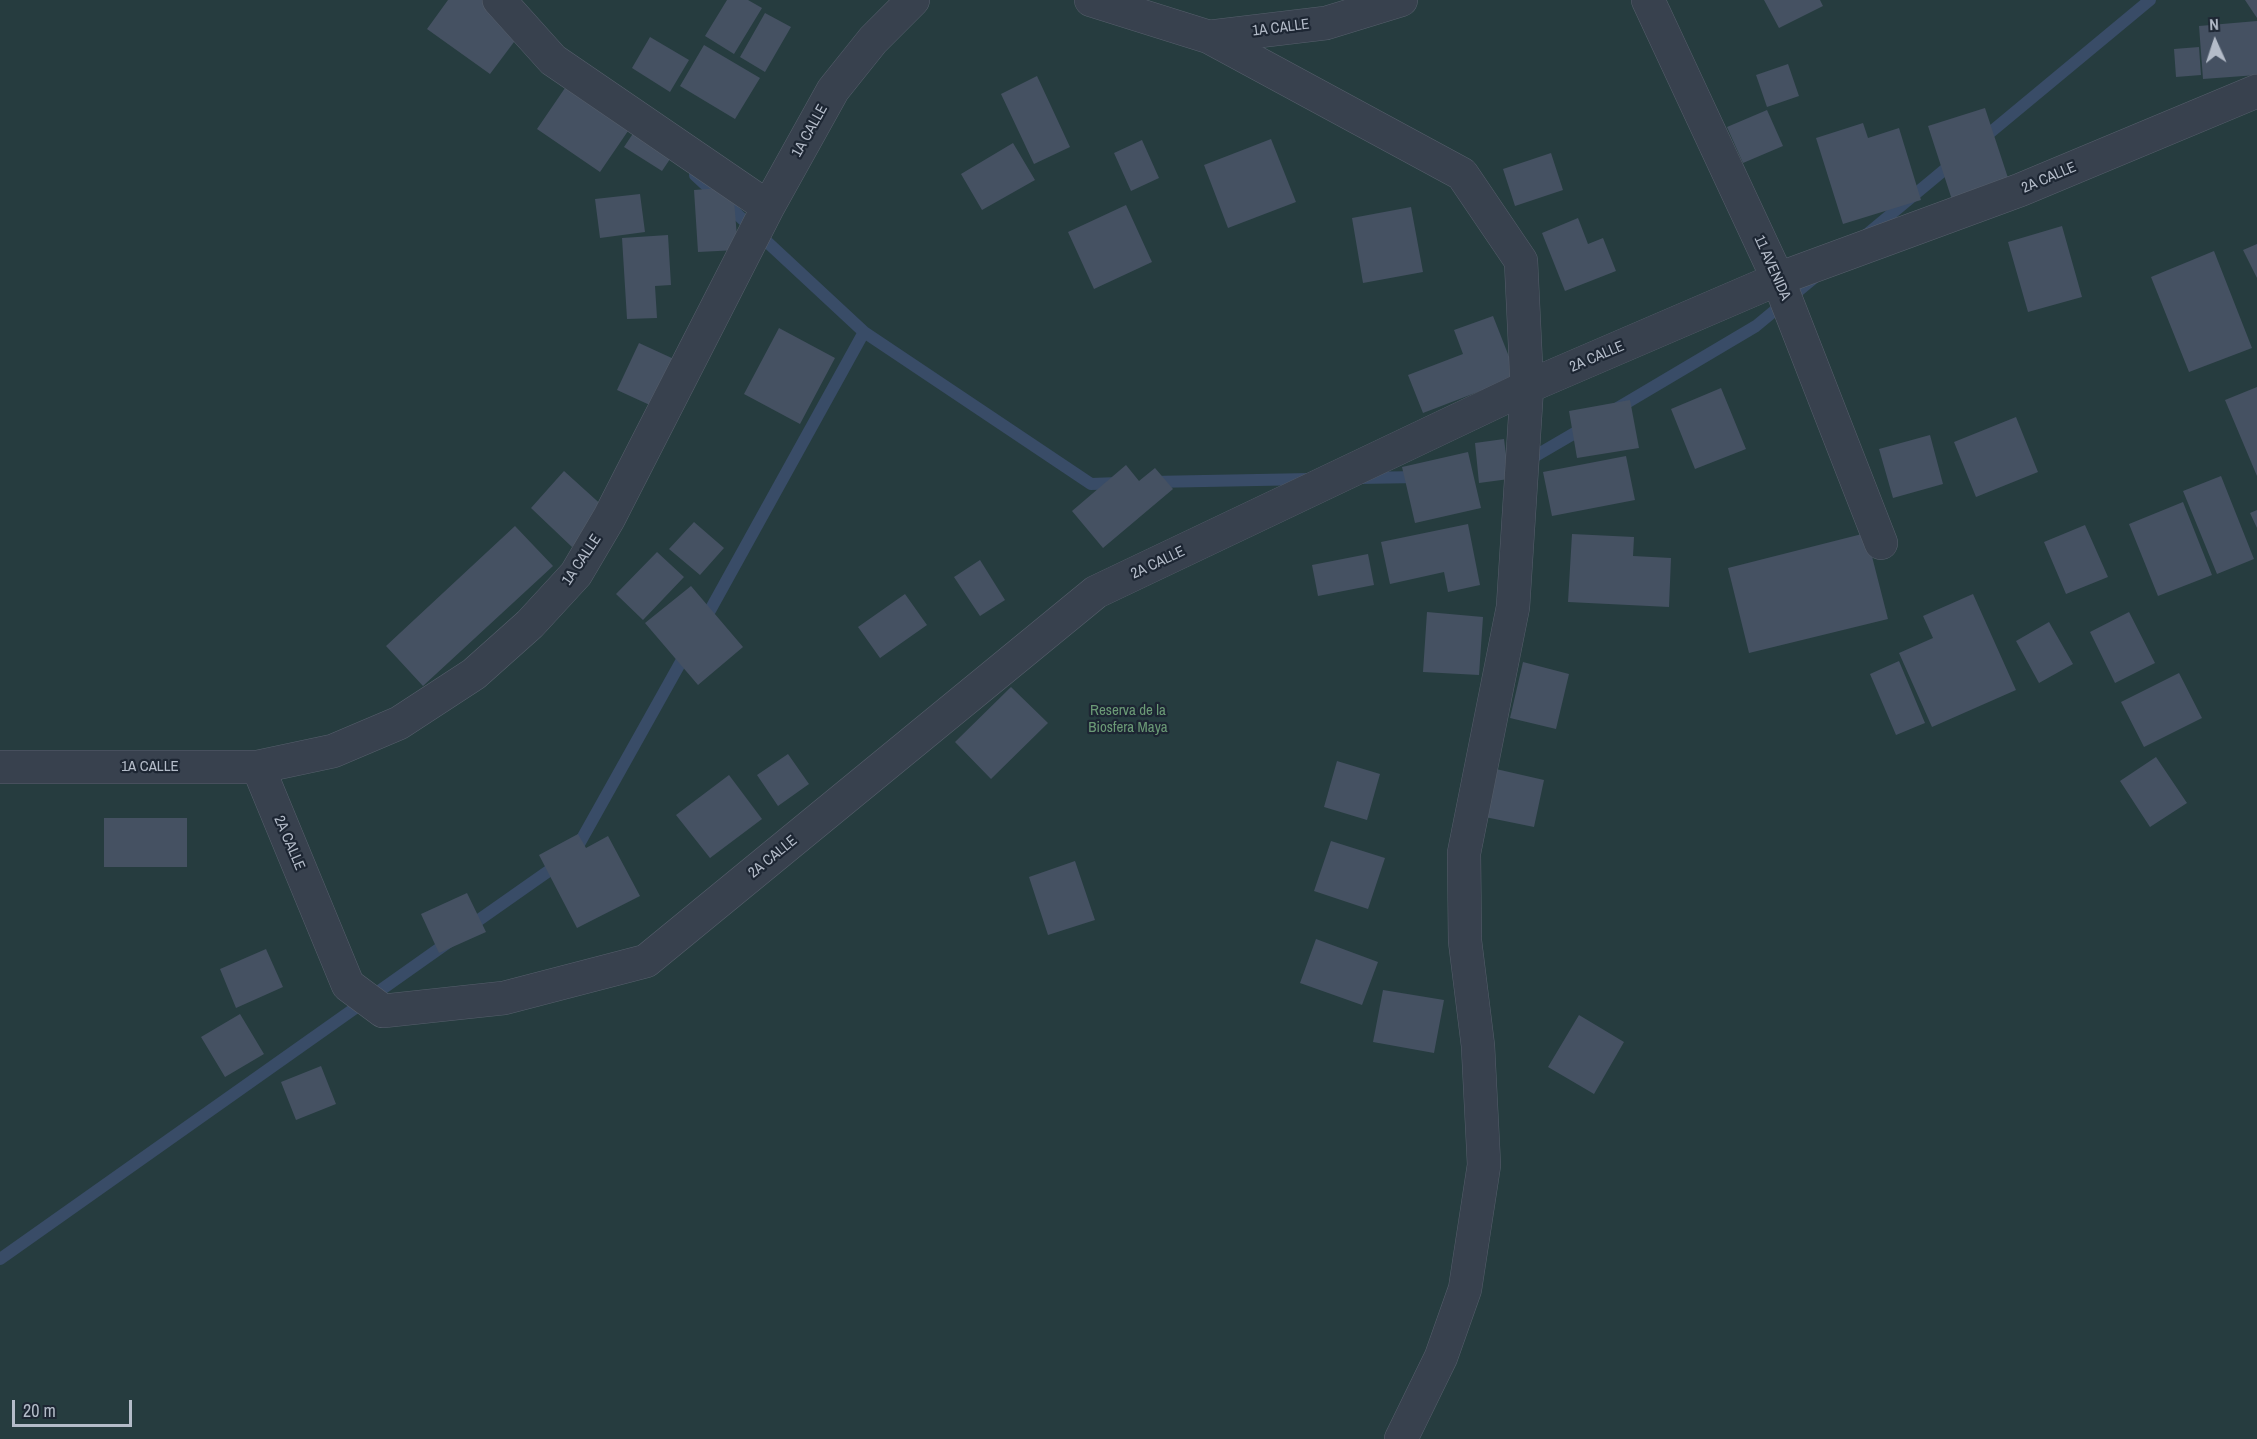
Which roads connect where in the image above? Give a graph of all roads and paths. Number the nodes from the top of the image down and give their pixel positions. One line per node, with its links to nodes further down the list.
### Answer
1 (499, 0): 8 (street)
2 (913, 0): 8 (street, 1A CALLE)
3 (1091, 0): 6 (street, 1A CALLE)
4 (1401, 0): 6 (street, 1A CALLE)
5 (1648, 0): 9 (street, 11 AVENIDA)
6 (1209, 38): 10 (street)
7 (2257, 91): 9 (street, 2A CALLE)
8 (768, 207): 13 (street, 1A CALLE)
9 (1778, 279): 10 (street, 2A CALLE); 11 (street, 11 AVENIDA)
10 (1527, 387): 13 (street, 2A CALLE); 14 (street)
11 (1881, 543)
12 (0, 767): 13 (street, 1A CALLE)
13 (258, 767)
14 (1401, 1439)

